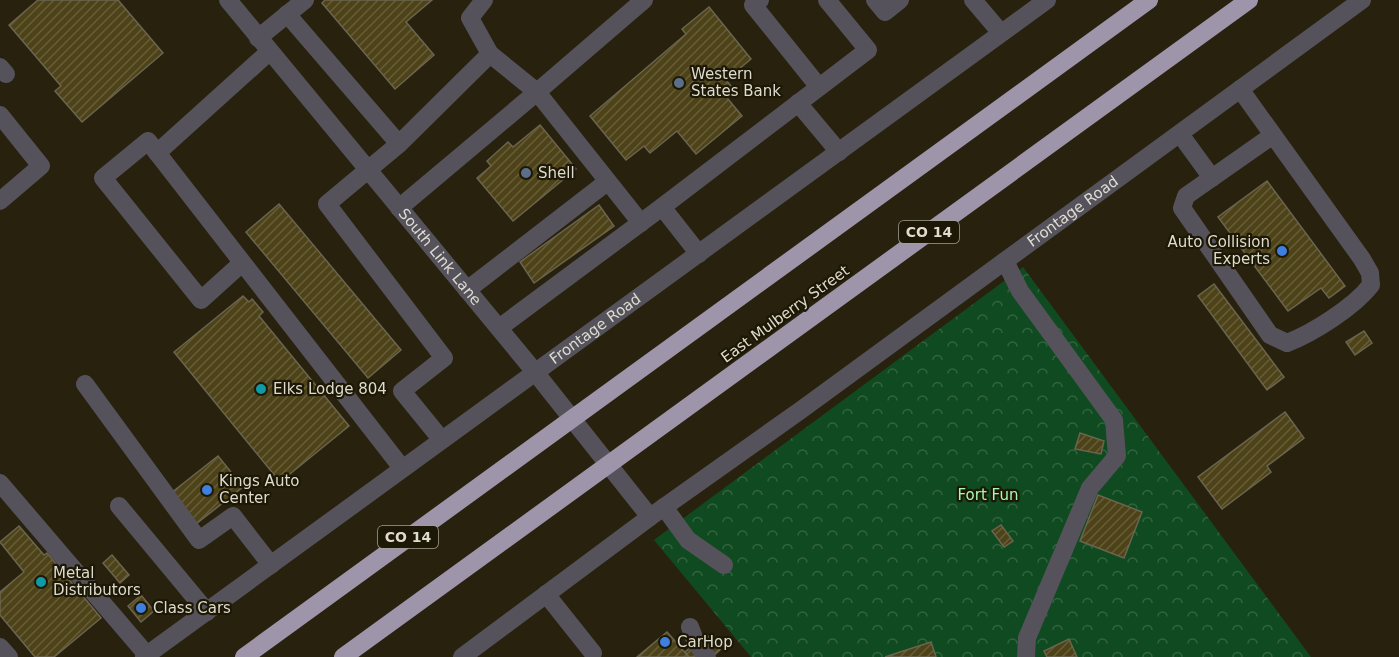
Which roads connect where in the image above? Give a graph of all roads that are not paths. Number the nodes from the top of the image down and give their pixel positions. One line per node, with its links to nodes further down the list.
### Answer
1 (305, 0): 14 (street)
2 (484, 0): 17 (street)
3 (644, 0): 20 (street)
4 (760, 0): 18 (street)
5 (827, 0): 18 (street)
6 (875, 0): 7 (street)
7 (900, 0)
8 (974, 0): 15 (street)
9 (1047, 0): 15 (street, Frontage Road)
10 (1149, 0): 42 (highway, CO 14)
11 (1249, 0): 44 (highway, East Mulberry Street / CO 14)
12 (1362, 0): 19 (street, Frontage Road)
13 (236, 3): 16 (street, South Link Lane)
14 (287, 14): 16 (street); 25 (street)
15 (1001, 33): 26 (street, Frontage Road)
16 (263, 45): 27 (street); 28 (street, South Link Lane)
17 (490, 54): 20 (street); 25 (street)
18 (819, 87): 21 (street)
19 (1240, 89): 23 (street, Frontage Road); 24 (street)
20 (537, 92): 30 (street); 33 (street)
21 (798, 104): 26 (street); 32 (street)
22 (0, 116): 31 (street)
23 (1179, 134): 29 (street); 36 (street, Frontage Road)
24 (1273, 135): 29 (street); 29 (street)
25 (399, 144): 28 (street)
26 (839, 152): 35 (street, Frontage Road)
27 (157, 153): 37 (street); 37 (street)
28 (368, 170): 33 (street, South Link Lane); 43 (street)
29 (1212, 178)
30 (607, 182): 34 (street); 38 (street)
31 (0, 201)
32 (662, 207): 34 (street); 35 (street)
33 (399, 208): 38 (street, South Link Lane)
34 (641, 223): 39 (street)
35 (699, 254): 40 (street, Frontage Road)
36 (1005, 261): 49 (street, Frontage Road); 63 (street)
37 (242, 263): 45 (street)
38 (467, 290): 39 (street, South Link Lane)
39 (499, 328): 40 (street, South Link Lane)
40 (535, 372): 42 (street, South Link Lane); 43 (street, Frontage Road)
41 (85, 384): 50 (street)
42 (572, 418): 44 (street, South Link Lane); 59 (highway, CO 14)
43 (441, 439): 45 (street, Frontage Road)
44 (608, 464): 49 (street, South Link Lane); 60 (highway, East Mulberry Street / CO 14)
45 (402, 468): 50 (street, Frontage Road)
46 (0, 483): 47 (street)
47 (6, 503): 57 (street)
48 (119, 506): 53 (street)
49 (657, 512): 51 (street, South Link Lane); 52 (street, Frontage Road)
50 (271, 565): 53 (street, Frontage Road)
51 (724, 565)
52 (546, 594): 56 (street); 61 (street, Frontage Road)
53 (207, 612): 57 (street, Frontage Road)
54 (690, 627): 62 (street)
55 (0, 647): 58 (street)
56 (593, 653)
57 (146, 656)
58 (9, 657)
59 (244, 657)
60 (343, 657)
61 (462, 657)
62 (707, 657)
63 (1026, 657)

